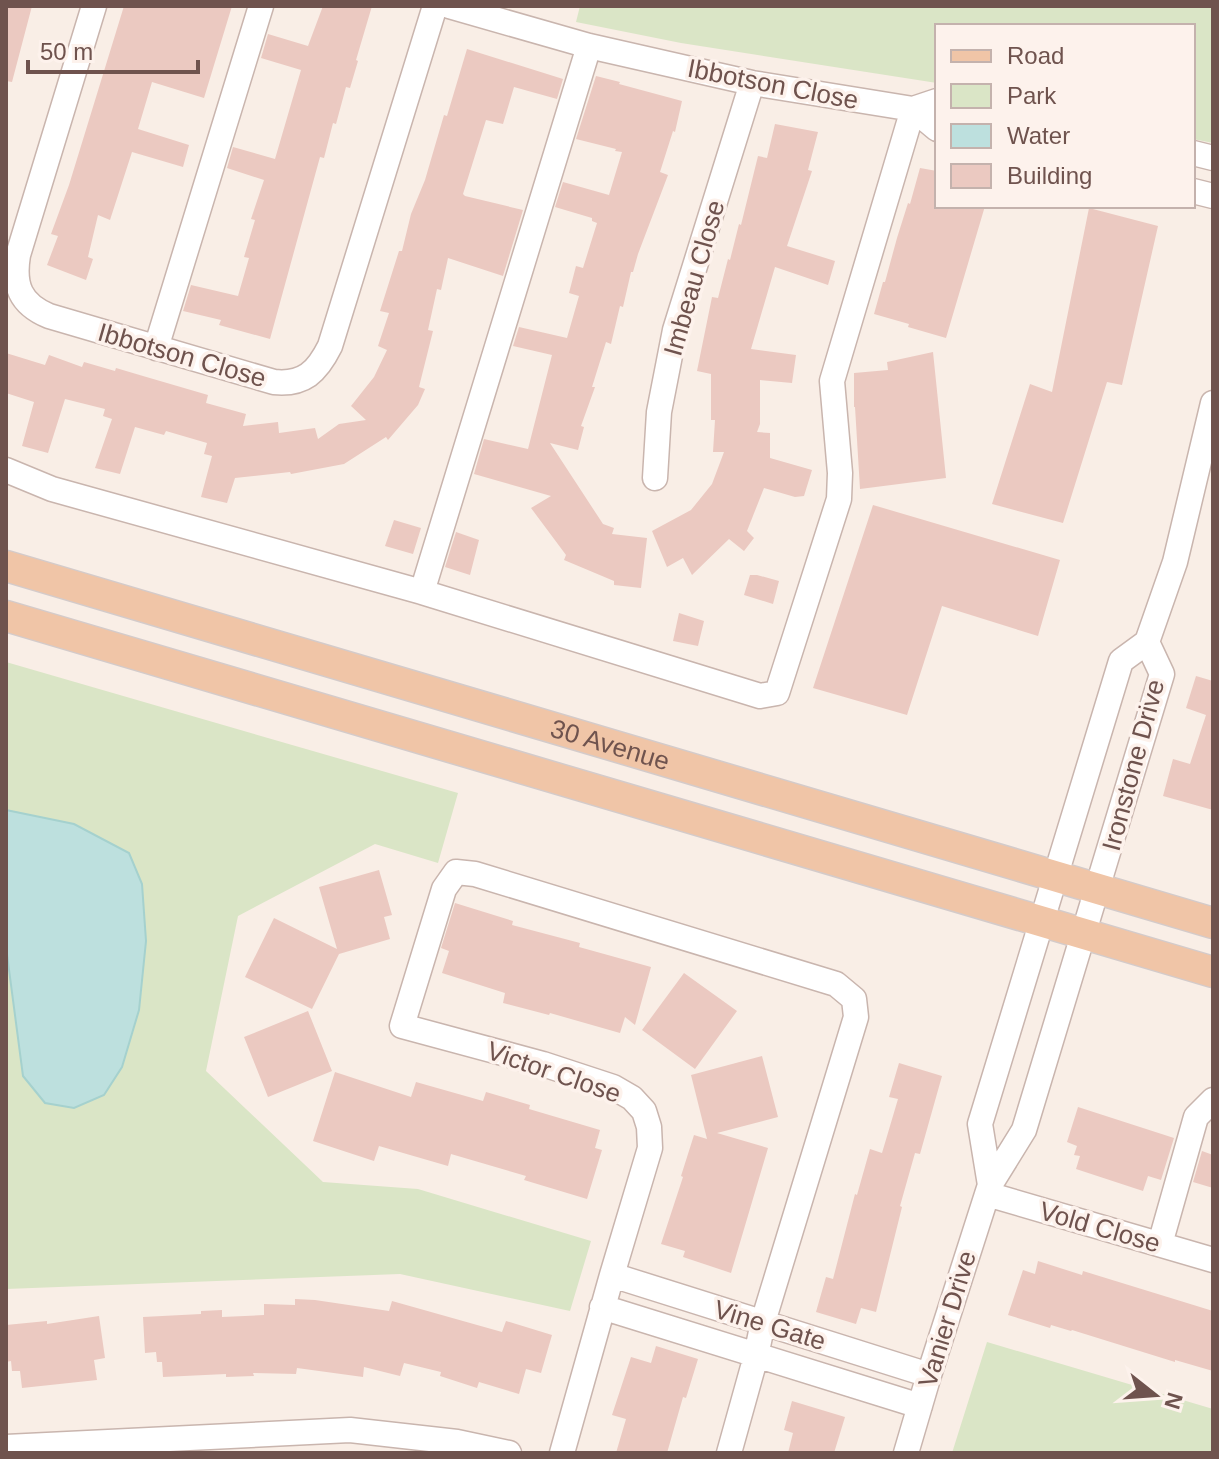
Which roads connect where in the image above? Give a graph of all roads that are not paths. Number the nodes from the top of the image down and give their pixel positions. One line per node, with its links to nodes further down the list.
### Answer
1 (94, 6): 10 (street, Ibbotson Close)
2 (261, 6): 10 (street)
3 (435, 6): 10 (street, Ibbotson Close)
4 (449, 6): 5 (street, Ibbotson Close)
5 (589, 46): 6 (street, Ibbotson Close); 15 (street)
6 (752, 83): 8 (street, Ibbotson Close); 13 (street, Imbeau Close)
7 (935, 102): 8 (street, Ibbotson Close)
8 (913, 109): 9 (street); 15 (street)
9 (935, 127)
10 (156, 348)
11 (1213, 403): 17 (street, Ironstone Drive)
12 (6, 470): 15 (street)
13 (655, 478)
14 (6, 566): 18 (main road, 30 Avenue)
15 (422, 592)
16 (6, 616): 20 (main road, 30 Avenue)
17 (1147, 642): 18 (street, Ironstone Drive); 19 (street, Ironstone Drive)
18 (1055, 877): 19 (main road, 30 Avenue); 20 (street, Ironstone Drive)
19 (1098, 889): 21 (main road, 30 Avenue); 22 (street, Ironstone Drive)
20 (1041, 921): 22 (main road, 30 Avenue); 25 (street, Vanier Drive)
21 (1213, 923)
22 (1084, 934): 23 (main road, 30 Avenue); 25 (street, Vanier Drive)
23 (1213, 972)
24 (1213, 1100): 26 (street)
25 (988, 1190): 26 (street, Vold Close); 32 (street, Vanier Drive)
26 (1160, 1244): 27 (street, Vold Close)
27 (1213, 1260)
28 (612, 1275): 29 (street, Victor Close); 30 (street, Vine Gate); 30 (street, Victor Close)
29 (602, 1307): 31 (street, Vine Gate); 37 (street, Victor Close)
30 (763, 1322): 31 (street); 32 (street, Vine Gate)
31 (756, 1356): 33 (street, Vine Gate); 38 (street)
32 (929, 1375): 33 (street, Vanier Drive)
33 (920, 1406): 39 (street, Vanier Drive)
34 (168, 1445): 35 (street); 36 (street)
35 (6, 1447)
36 (509, 1453)
37 (562, 1453)
38 (729, 1453)
39 (906, 1453)

